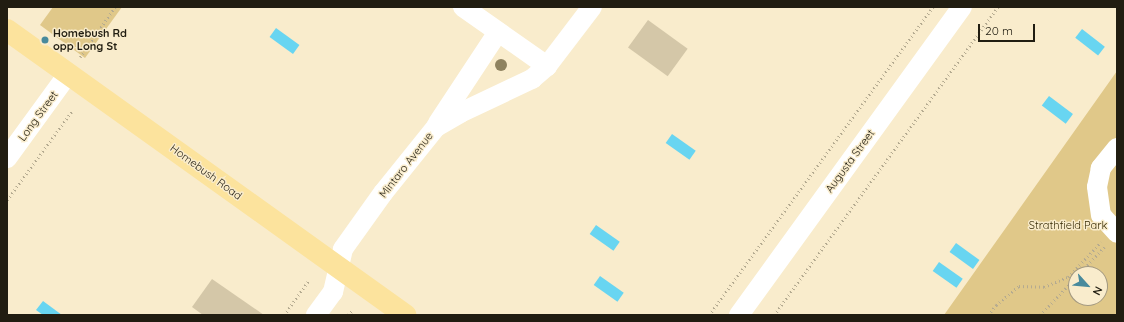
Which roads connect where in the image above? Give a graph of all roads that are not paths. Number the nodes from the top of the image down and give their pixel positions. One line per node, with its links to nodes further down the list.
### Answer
1 (463, 7): 5 (street)
2 (592, 7): 6 (street, Mintaro Avenue)
3 (962, 7): 15 (street, Augusta Street)
4 (7, 30): 7 (main road, Homebush Road)
5 (498, 32): 6 (street); 8 (street)
6 (547, 66): 8 (street, Mintaro Avenue)
7 (68, 74): 10 (street, Long Street); 12 (main road, Homebush Road)
8 (436, 127): 12 (street, Mintaro Avenue)
9 (1117, 148): 11 (street)
10 (7, 158)
11 (1112, 236)
12 (340, 268): 13 (street, Mintaro Avenue); 14 (main road, Homebush Road)
13 (316, 315)
14 (405, 315)
15 (739, 315)

